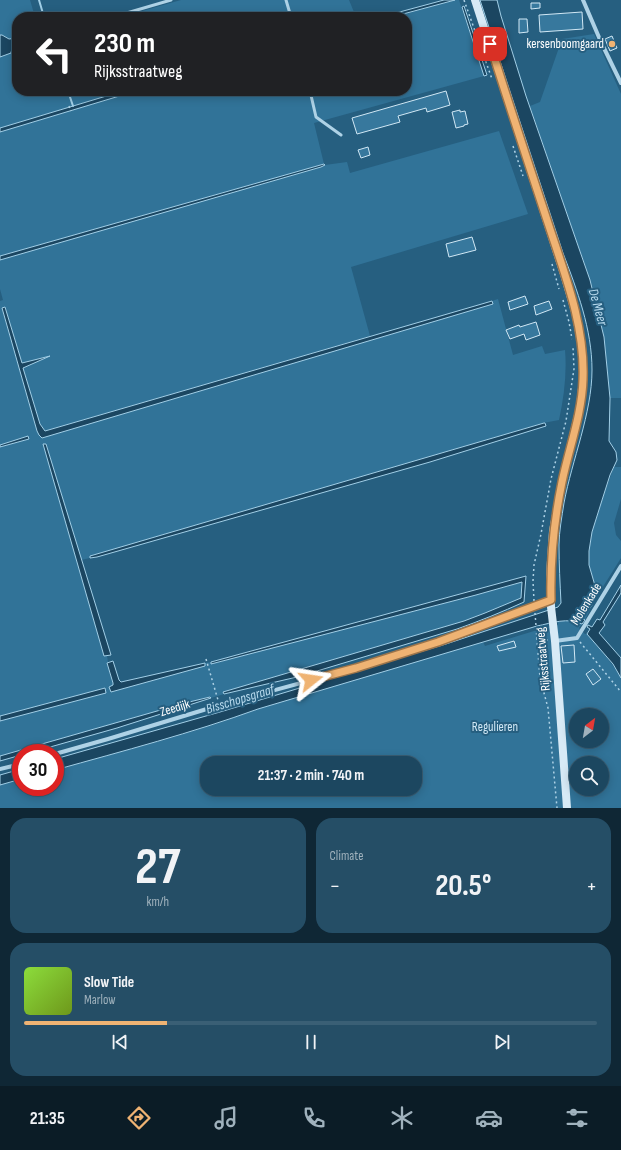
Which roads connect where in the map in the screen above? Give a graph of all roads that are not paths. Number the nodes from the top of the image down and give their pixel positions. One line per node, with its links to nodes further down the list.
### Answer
1 (171, 0): 5 (lane)
2 (286, 0): 6 (lane)
3 (475, 0): 11 (main road, Rijksstraatweg)
4 (584, 0): 7 (street)
5 (130, 12)
6 (290, 12)
7 (621, 83)
8 (311, 96): 9 (lane)
9 (341, 135)
10 (621, 566): 12 (street, Molenkade)
11 (551, 603): 12 (main road, Rijksstraatweg); 13 (street, Zeedijk)
12 (555, 640): 16 (main road, Rijksstraatweg)
13 (64, 752)
14 (12, 767): 15 (street)
15 (0, 770)
16 (567, 808)

